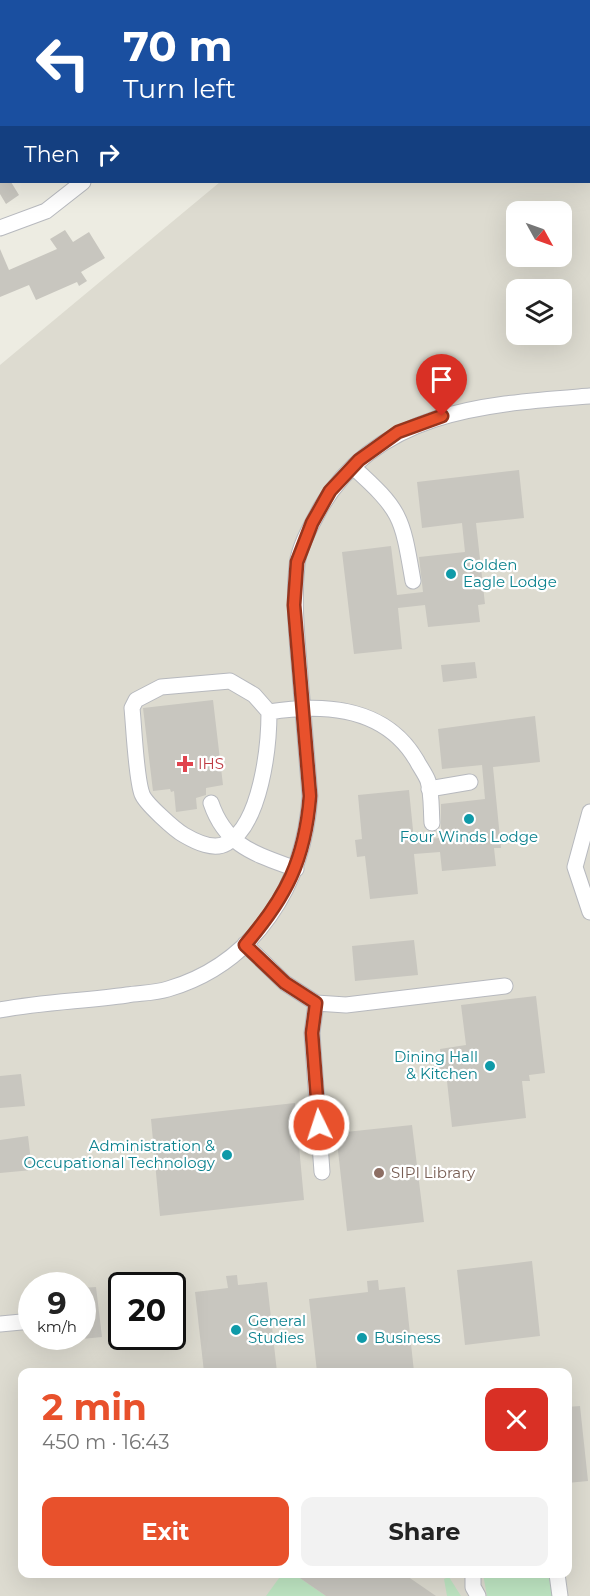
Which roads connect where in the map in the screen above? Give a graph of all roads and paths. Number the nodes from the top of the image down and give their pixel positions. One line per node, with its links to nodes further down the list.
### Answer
1 (83, 183): 2 (street)
2 (0, 228)
3 (590, 396): 4 (street)
4 (353, 467): 5 (street); 6 (street)
5 (413, 581)
6 (303, 707): 7 (street); 9 (street); 14 (street)
7 (269, 712): 13 (street); 13 (street)
8 (470, 782): 9 (street)
9 (429, 789): 12 (street)
10 (211, 803): 13 (street)
11 (590, 812): 15 (street)
12 (432, 823)
13 (232, 840): 14 (street)
14 (296, 869): 16 (street)
15 (590, 912)
16 (245, 945): 18 (street); 19 (street)
17 (505, 986): 18 (street)
18 (316, 1003): 20 (street)
19 (0, 1010)
20 (322, 1172)
21 (18, 1322): 22 (street)
22 (0, 1324)
23 (473, 1578): 25 (street)
24 (558, 1578): 26 (street)
25 (478, 1596)
26 (560, 1596)

